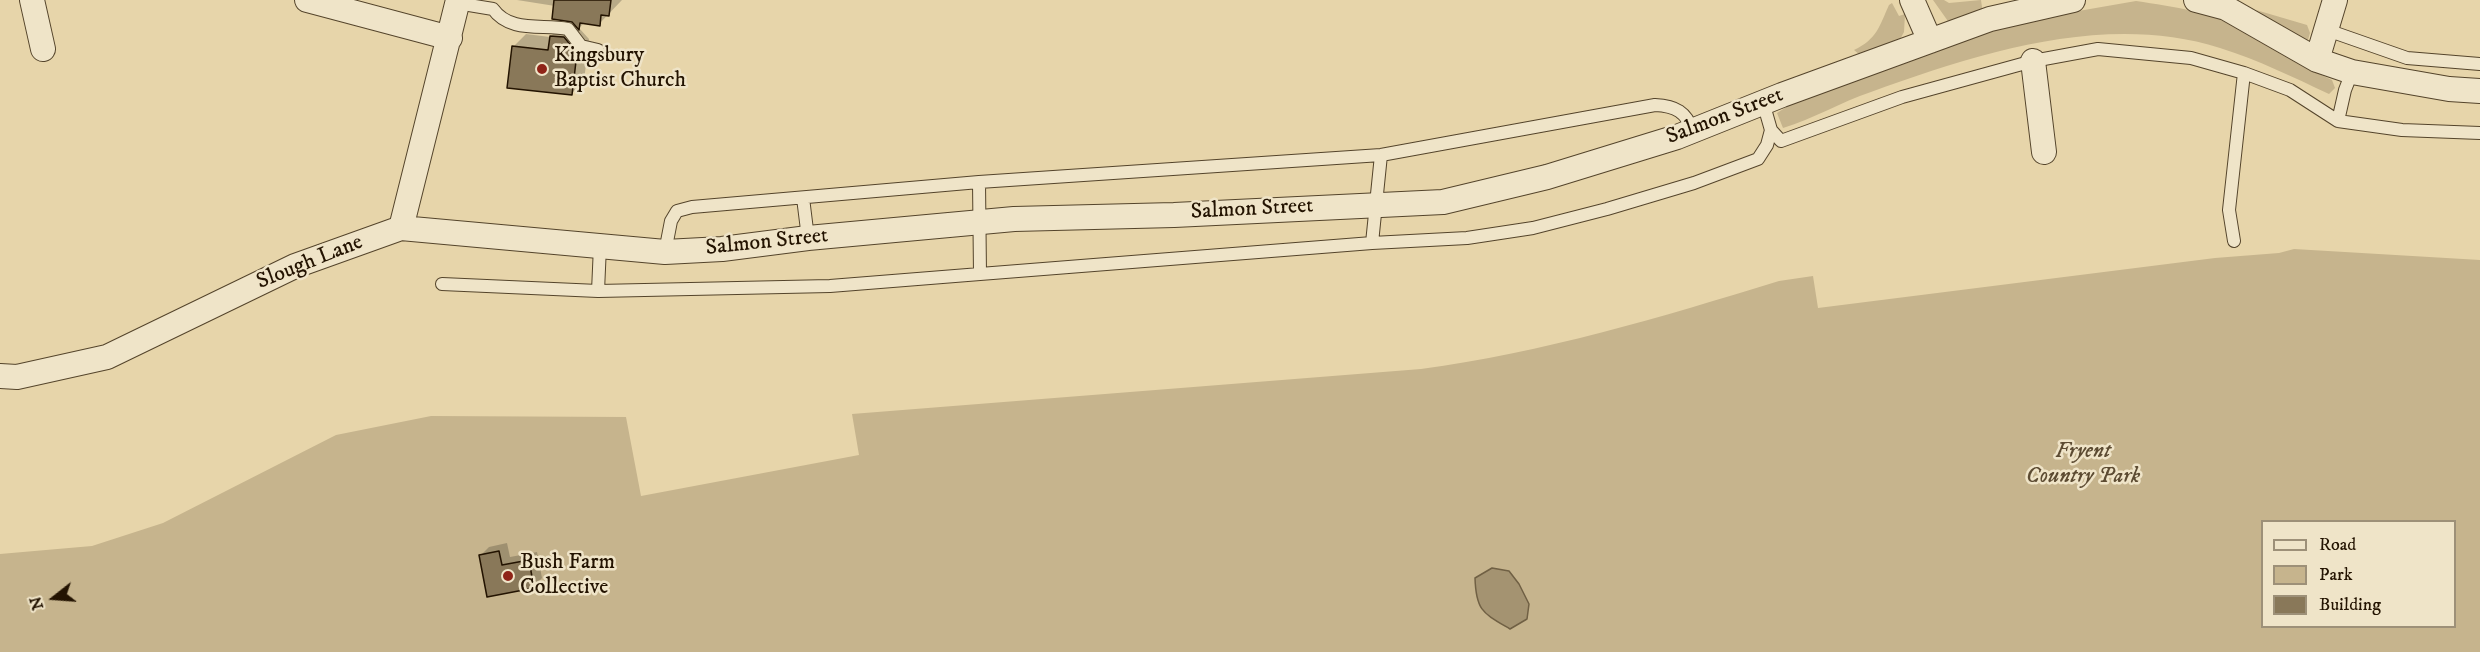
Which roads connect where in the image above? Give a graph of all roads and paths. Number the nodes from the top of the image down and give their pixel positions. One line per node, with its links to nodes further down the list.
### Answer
1 (32, 0): 11 (street)
2 (307, 0): 9 (street)
3 (1912, 0): 10 (street)
4 (2073, 0): 10 (street, Salmon Street)
5 (2196, 0): 13 (street)
6 (2335, 0): 8 (street)
7 (457, 2): 9 (street); 12 (lane)
8 (2326, 30): 13 (street); 15 (lane)
9 (450, 38): 30 (street)
10 (1930, 41): 19 (street, Salmon Street)
11 (43, 49)
12 (598, 50)
13 (2317, 60): 16 (street)
14 (2033, 61): 17 (lane); 21 (lane); 24 (street)
15 (2480, 64)
16 (2352, 72): 18 (street); 20 (lane)
17 (2244, 73): 20 (lane); 32 (lane)
18 (2480, 91)
19 (1763, 102): 21 (lane); 22 (street, Salmon Street)
20 (2338, 121): 23 (lane)
21 (1771, 130): 33 (lane)
22 (1693, 131): 25 (lane); 28 (street, Salmon Street)
23 (2480, 133)
24 (2044, 152)
25 (1381, 155): 26 (lane); 28 (lane)
26 (979, 182): 27 (lane); 29 (lane)
27 (803, 198): 31 (lane); 35 (lane)
28 (1376, 205): 29 (street, Salmon Street); 33 (lane)
29 (980, 223): 31 (street, Salmon Street); 36 (lane)
30 (401, 228): 34 (street, Salmon Street); 39 (street, Slough Lane)
31 (808, 238): 35 (street, Salmon Street)
32 (2234, 241)
33 (1372, 243): 36 (lane)
34 (600, 246): 35 (street, Salmon Street); 38 (lane)
35 (665, 252)
36 (980, 274): 38 (lane)
37 (442, 284): 38 (lane)
38 (598, 291)
39 (0, 376)

